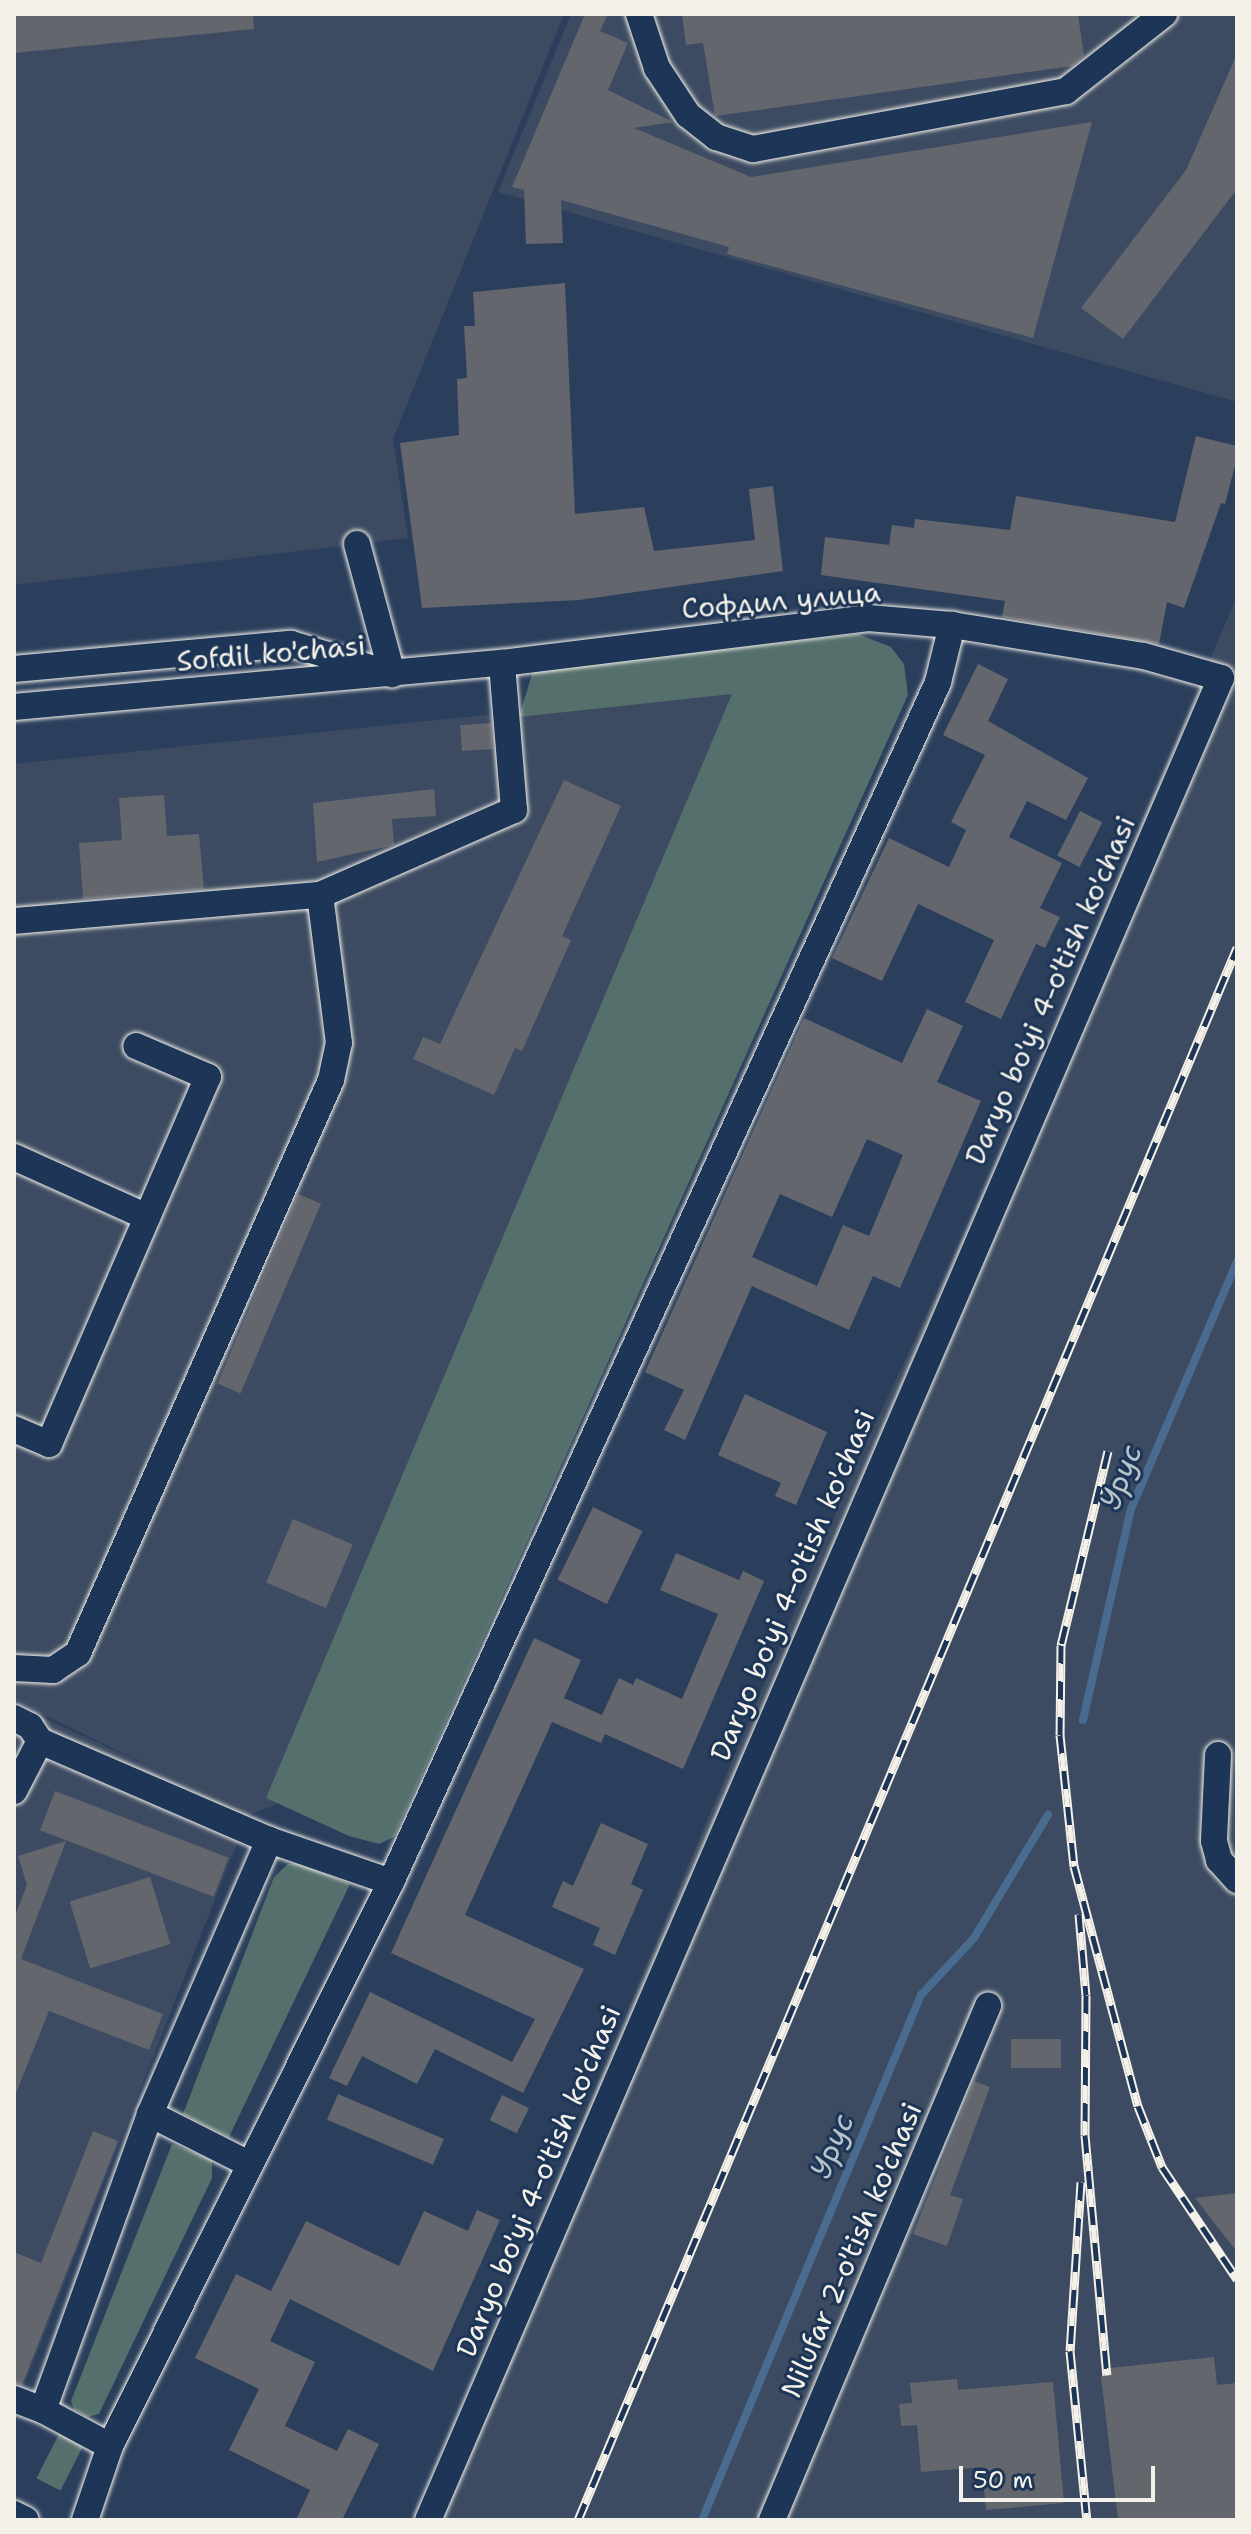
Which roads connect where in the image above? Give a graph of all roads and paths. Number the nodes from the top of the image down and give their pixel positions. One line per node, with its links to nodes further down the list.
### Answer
1 (639, 14): 2 (street)
2 (1164, 14)
3 (357, 544): 7 (street)
4 (952, 625): 5 (street, Софдил улица); 8 (street, Софдил улица); 23 (street)
5 (502, 663): 7 (street, Софдил улица); 10 (street)
6 (14, 669): 7 (street, Sofdil ko'chasi)
7 (392, 674): 9 (street, Sofdil ko'chasi)
8 (1221, 678): 33 (street, Daryo bo'yi 4-o'tish ko'chasi)
9 (14, 707)
10 (320, 895): 11 (street); 16 (street)
11 (14, 921)
12 (136, 1046): 14 (street)
13 (14, 1157): 14 (street)
14 (147, 1217): 15 (street)
15 (14, 1429)
16 (14, 1668)
17 (14, 1718): 18 (street)
18 (28, 1747): 20 (street); 21 (street)
19 (1218, 1755): 22 (street)
20 (14, 1791)
21 (269, 1840): 23 (street); 25 (street)
22 (1237, 1880)
23 (391, 1882): 26 (street)
24 (988, 2006): 34 (street, Nilufar 2-o'tish ko'chasi)
25 (150, 2114): 26 (street); 28 (street)
26 (247, 2163): 29 (street)
27 (14, 2399): 28 (street)
28 (43, 2410): 29 (street)
29 (110, 2446): 32 (street)
30 (14, 2514): 31 (street)
31 (26, 2520)
32 (85, 2520)
33 (428, 2520)
34 (772, 2520)

